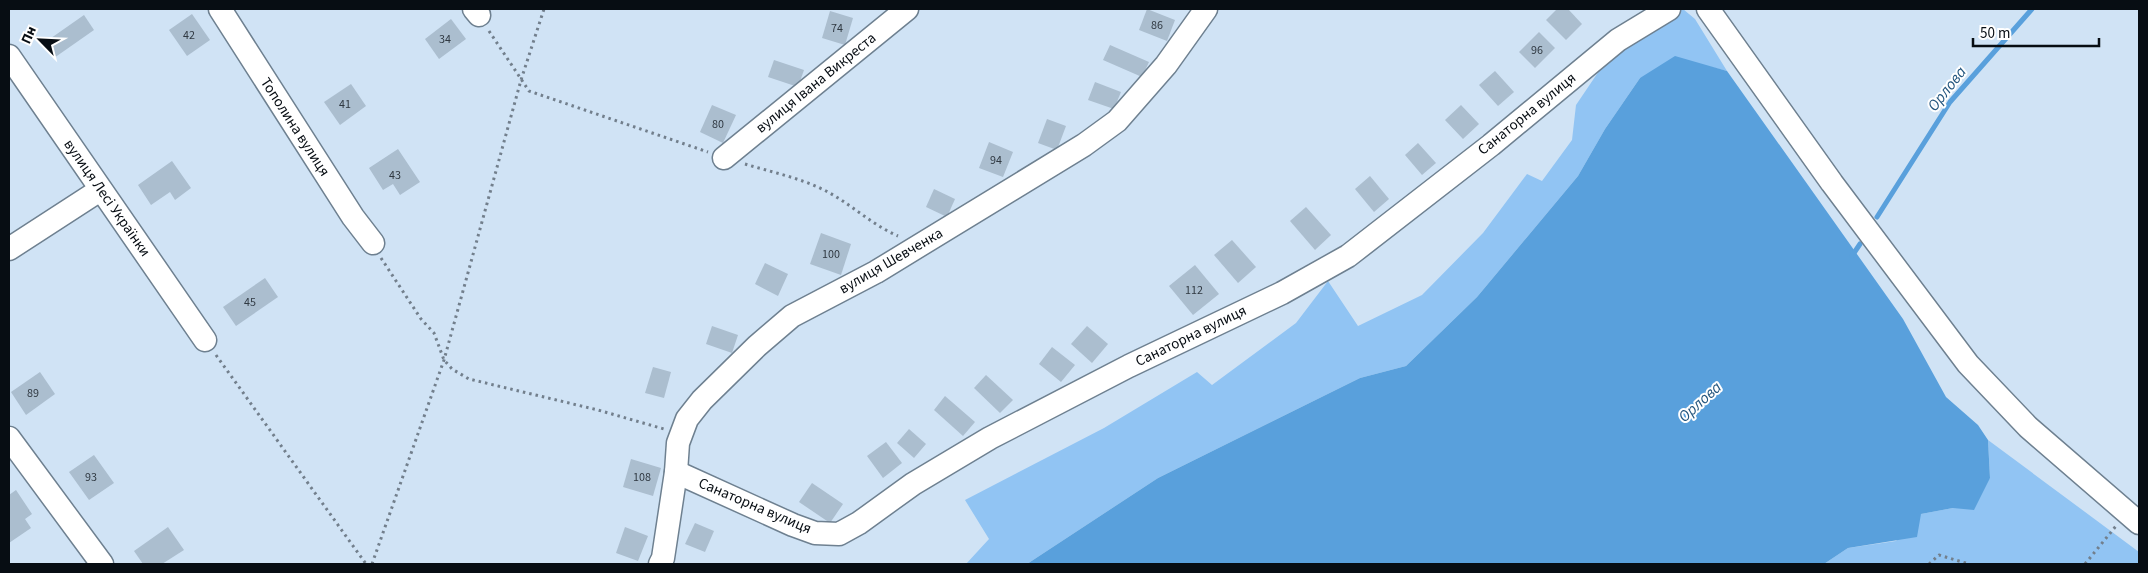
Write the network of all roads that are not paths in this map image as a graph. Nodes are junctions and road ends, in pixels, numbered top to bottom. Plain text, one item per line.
1 (220, 9) edge
2 (907, 9) edge
3 (1206, 9) edge
4 (1668, 9) edge
5 (1708, 9) edge
6 (9, 56) edge
7 (724, 158) dead end
8 (100, 190) junction
9 (375, 248) road end
10 (9, 249) edge
11 (205, 340) road end
12 (9, 438) edge
13 (676, 472) junction
14 (2133, 517) edge
15 (102, 564) edge
16 (660, 564) edge

1 - 9 street, Тополина вулиця
2 - 7 street, вулиця Івана Викреста
3 - 13 street, вулиця Шевченка
4 - 13 street, Санаторна вулиця
5 - 14 street
6 - 8 street, вулиця Лесі Українки
8 - 10 street
8 - 11 street, вулиця Лесі Українки
12 - 15 street
13 - 16 street, вулиця Шевченка

